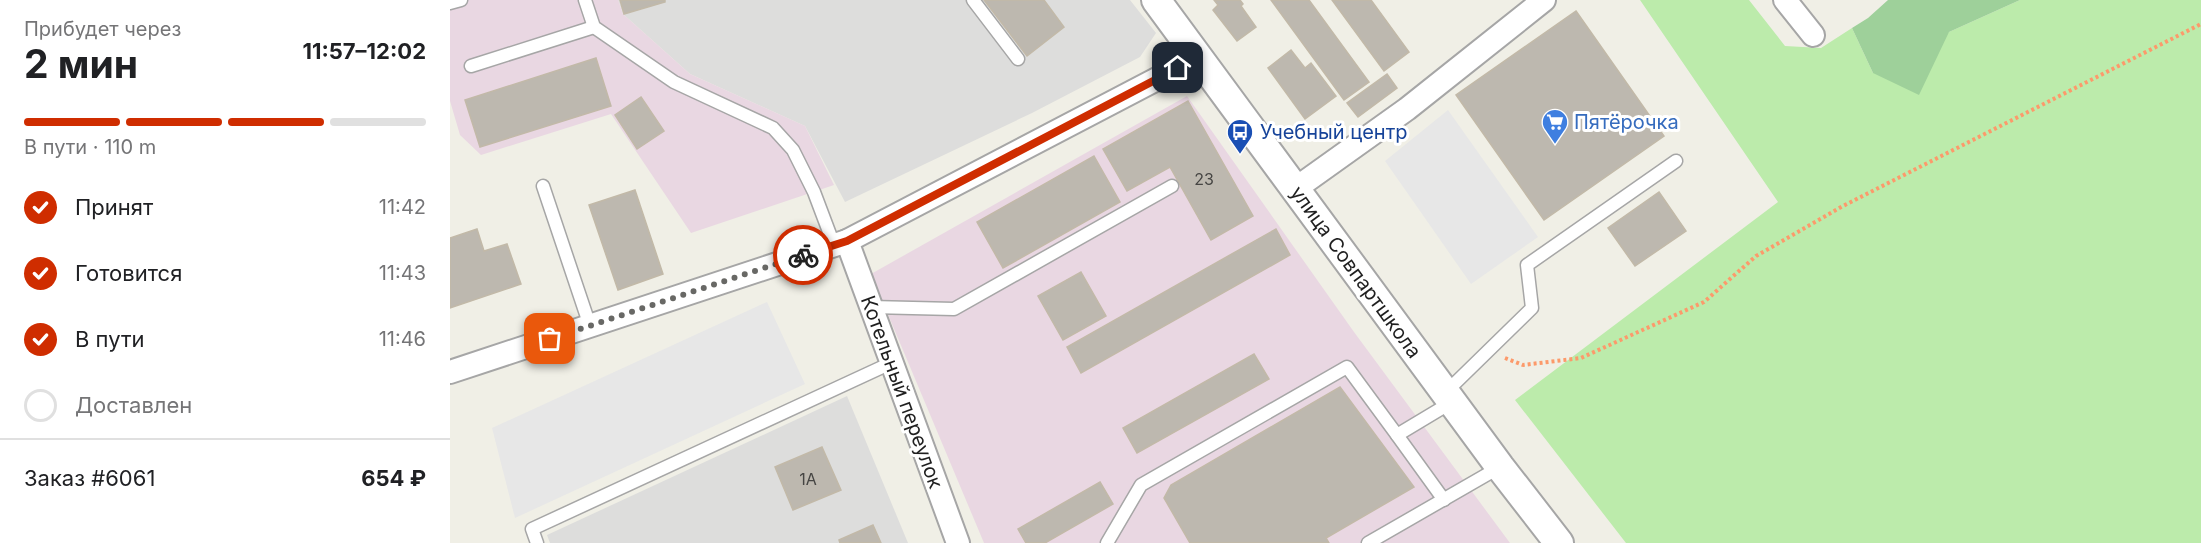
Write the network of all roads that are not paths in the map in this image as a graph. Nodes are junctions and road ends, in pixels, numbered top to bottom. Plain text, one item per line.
1 (461, 0) edge
2 (585, 0) edge
3 (973, 0) edge
4 (1156, 0) edge
5 (1544, 0) edge
6 (1785, 0) edge
7 (450, 3) edge
8 (594, 27) junction
9 (1813, 35) dead end
10 (1199, 57) junction
11 (1018, 59) dead end
12 (471, 66) dead end
13 (1676, 161) dead end
14 (543, 186) dead end
15 (1172, 186) dead end
16 (1295, 189) junction
17 (840, 243) junction
18 (871, 307) junction
19 (590, 326) junction
20 (891, 363) junction
21 (450, 372) edge
22 (1449, 398) junction
23 (1397, 435) junction
24 (1500, 467) junction
25 (1444, 500) junction
26 (537, 543) edge
27 (958, 543) edge
28 (1107, 543) edge
29 (1368, 543) edge
30 (1559, 543) edge

1 - 7 lane
2 - 8 lane
3 - 11 lane
4 - 10 street, улица Совпартшкола
5 - 16 street
6 - 9 street
8 - 12 lane
8 - 17 lane
10 - 16 street, улица Совпартшкола
10 - 17 street
13 - 22 lane
14 - 19 lane
15 - 18 lane
16 - 22 street, улица Совпартшкола
17 - 18 street, Котельный переулок
17 - 19 street
18 - 20 street, Котельный переулок
19 - 21 street
20 - 26 lane
20 - 27 street, Котельный переулок
22 - 23 lane
22 - 24 street, улица Совпартшкола
23 - 25 lane
23 - 28 lane
24 - 25 lane
24 - 30 street, улица Совпартшкола
25 - 29 lane

